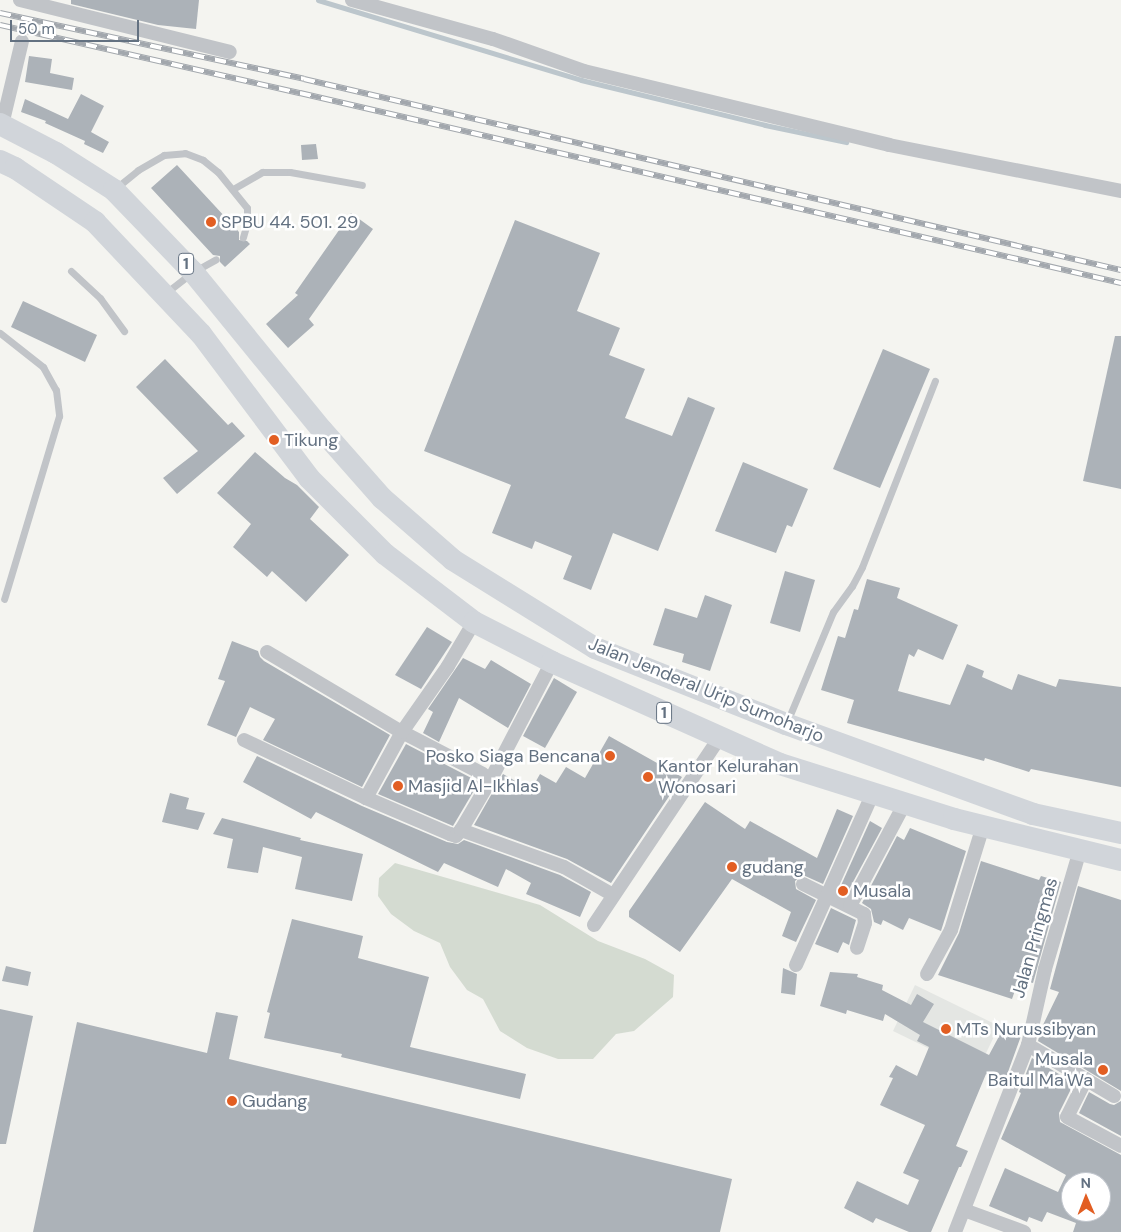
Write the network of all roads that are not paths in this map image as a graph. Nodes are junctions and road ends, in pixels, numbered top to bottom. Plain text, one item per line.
1 (352, 0) edge
2 (28, 4) edge
3 (22, 41) dead end
4 (230, 52) dead end
5 (1, 125) edge
6 (0, 161) edge
7 (362, 185) dead end
8 (233, 189) junction
9 (114, 190) junction
10 (1121, 191) edge
11 (243, 237) dead end
12 (216, 259) dead end
13 (71, 271) dead end
14 (193, 272) junction
15 (164, 295) junction
16 (124, 331) dead end
17 (0, 333) edge
18 (935, 381) dead end
19 (4, 599) dead end
20 (474, 622) junction
21 (267, 652) dead end
22 (552, 662) junction
23 (786, 724) junction
24 (402, 732) junction
25 (719, 738) junction
26 (244, 740) dead end
27 (483, 774) dead end
28 (873, 794) junction
29 (366, 798) junction
30 (904, 805) junction
31 (983, 826) junction
32 (461, 830) junction
33 (1121, 833) edge
34 (1080, 850) junction
35 (1121, 860) edge
36 (803, 884) dead end
37 (613, 896) junction
38 (827, 896) junction
39 (850, 906) junction
40 (594, 925) dead end
41 (857, 948) dead end
42 (796, 965) dead end
43 (927, 974) dead end
44 (1028, 1046) junction
45 (1086, 1078) junction
46 (1114, 1096) dead end
47 (1121, 1146) edge
48 (964, 1210) junction
49 (955, 1232) edge
50 (1024, 1232) edge

1 - 10 street
2 - 4 street
3 - 5 street
5 - 9 highway, Jalan Jenderal Urip Sumoharjo / 1
6 - 15 highway, Jalan Jenderal Urip Sumoharjo / 1
7 - 8 lane
8 - 9 lane
8 - 11 lane
9 - 14 highway, Jalan Jenderal Urip Sumoharjo / 1
12 - 14 lane
13 - 16 lane
14 - 15 lane
14 - 23 highway, Jalan Jenderal Urip Sumoharjo / 1
15 - 20 highway, Jalan Jenderal Urip Sumoharjo / 1
17 - 19 lane
18 - 23 lane
20 - 22 highway, Jalan Jenderal Urip Sumoharjo / 1
20 - 24 street
21 - 24 street
22 - 25 highway, Jalan Jenderal Urip Sumoharjo / 1
22 - 32 street
23 - 33 highway, Jalan Jenderal Urip Sumoharjo / 1
24 - 27 street
24 - 29 street
25 - 28 highway, Jalan Jenderal Urip Sumoharjo / 1
25 - 37 street
26 - 29 street
28 - 30 highway, Jalan Jenderal Urip Sumoharjo / 1
28 - 38 street
29 - 32 street
30 - 31 highway, Jalan Jenderal Urip Sumoharjo / 1
30 - 39 street
31 - 34 highway, Jalan Jenderal Urip Sumoharjo / 1
31 - 43 street
32 - 37 street
34 - 35 highway, Jalan Jenderal Urip Sumoharjo / 1
34 - 44 street, Jalan Pringmas
36 - 38 street
37 - 40 street
38 - 39 street
38 - 42 street
39 - 41 street
44 - 45 street
44 - 48 street, Jalan Pringmas
45 - 46 street
45 - 47 street
48 - 49 street, Jalan Pringmas
48 - 50 street

